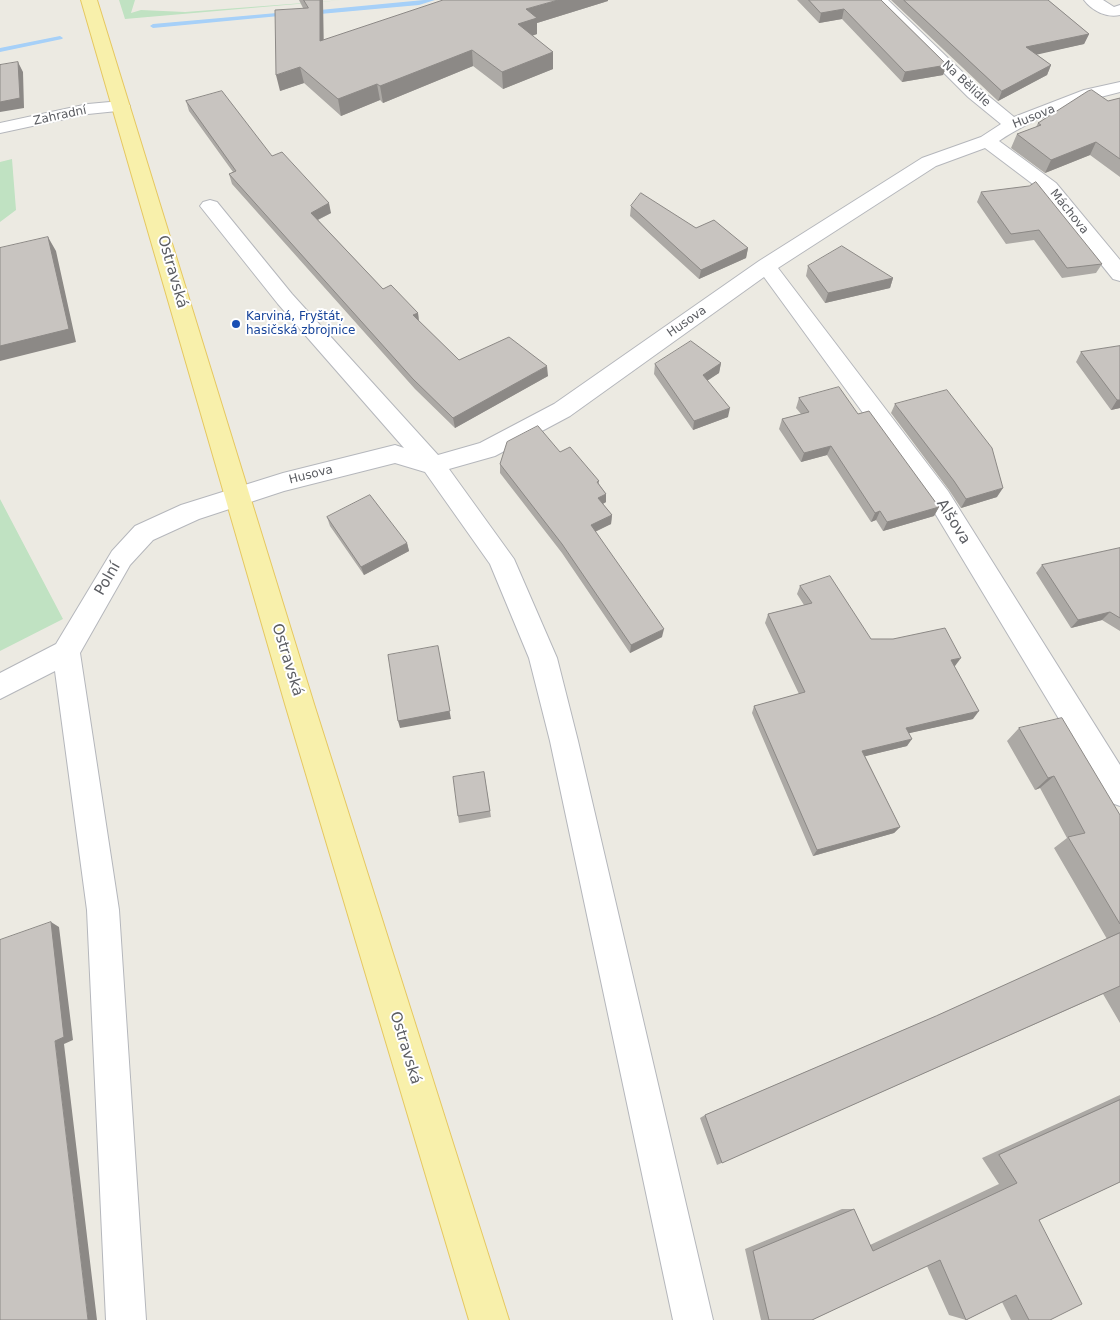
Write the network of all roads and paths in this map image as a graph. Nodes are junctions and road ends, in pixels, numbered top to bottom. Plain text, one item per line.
1 (89, 0) edge
2 (879, 0) edge
3 (1092, 0) edge
4 (1120, 10) edge
5 (1120, 87) edge
6 (121, 106) junction
7 (1012, 124) junction
8 (0, 128) edge
9 (987, 141) junction
10 (210, 206) dead end
11 (766, 266) junction
12 (1120, 274) edge
13 (433, 464) junction
14 (237, 497) junction
15 (66, 652) junction
16 (0, 687) edge
17 (1120, 792) edge
18 (126, 1320) edge
19 (489, 1320) edge
20 (693, 1320) edge

1 - 6 main road, Ostravská
2 - 7 street, Na Bělidle
3 - 4 street
5 - 7 street, Husova
6 - 8 street, Zahradní
6 - 14 main road, Ostravská
7 - 9 street, Husova
9 - 11 street, Husova
9 - 12 street, Máchova
10 - 13 street
11 - 13 street, Husova
11 - 17 street, Alšova
13 - 14 street, Husova
13 - 20 street
14 - 15 street, Polní
14 - 19 main road, Ostravská
15 - 16 street
15 - 18 street

